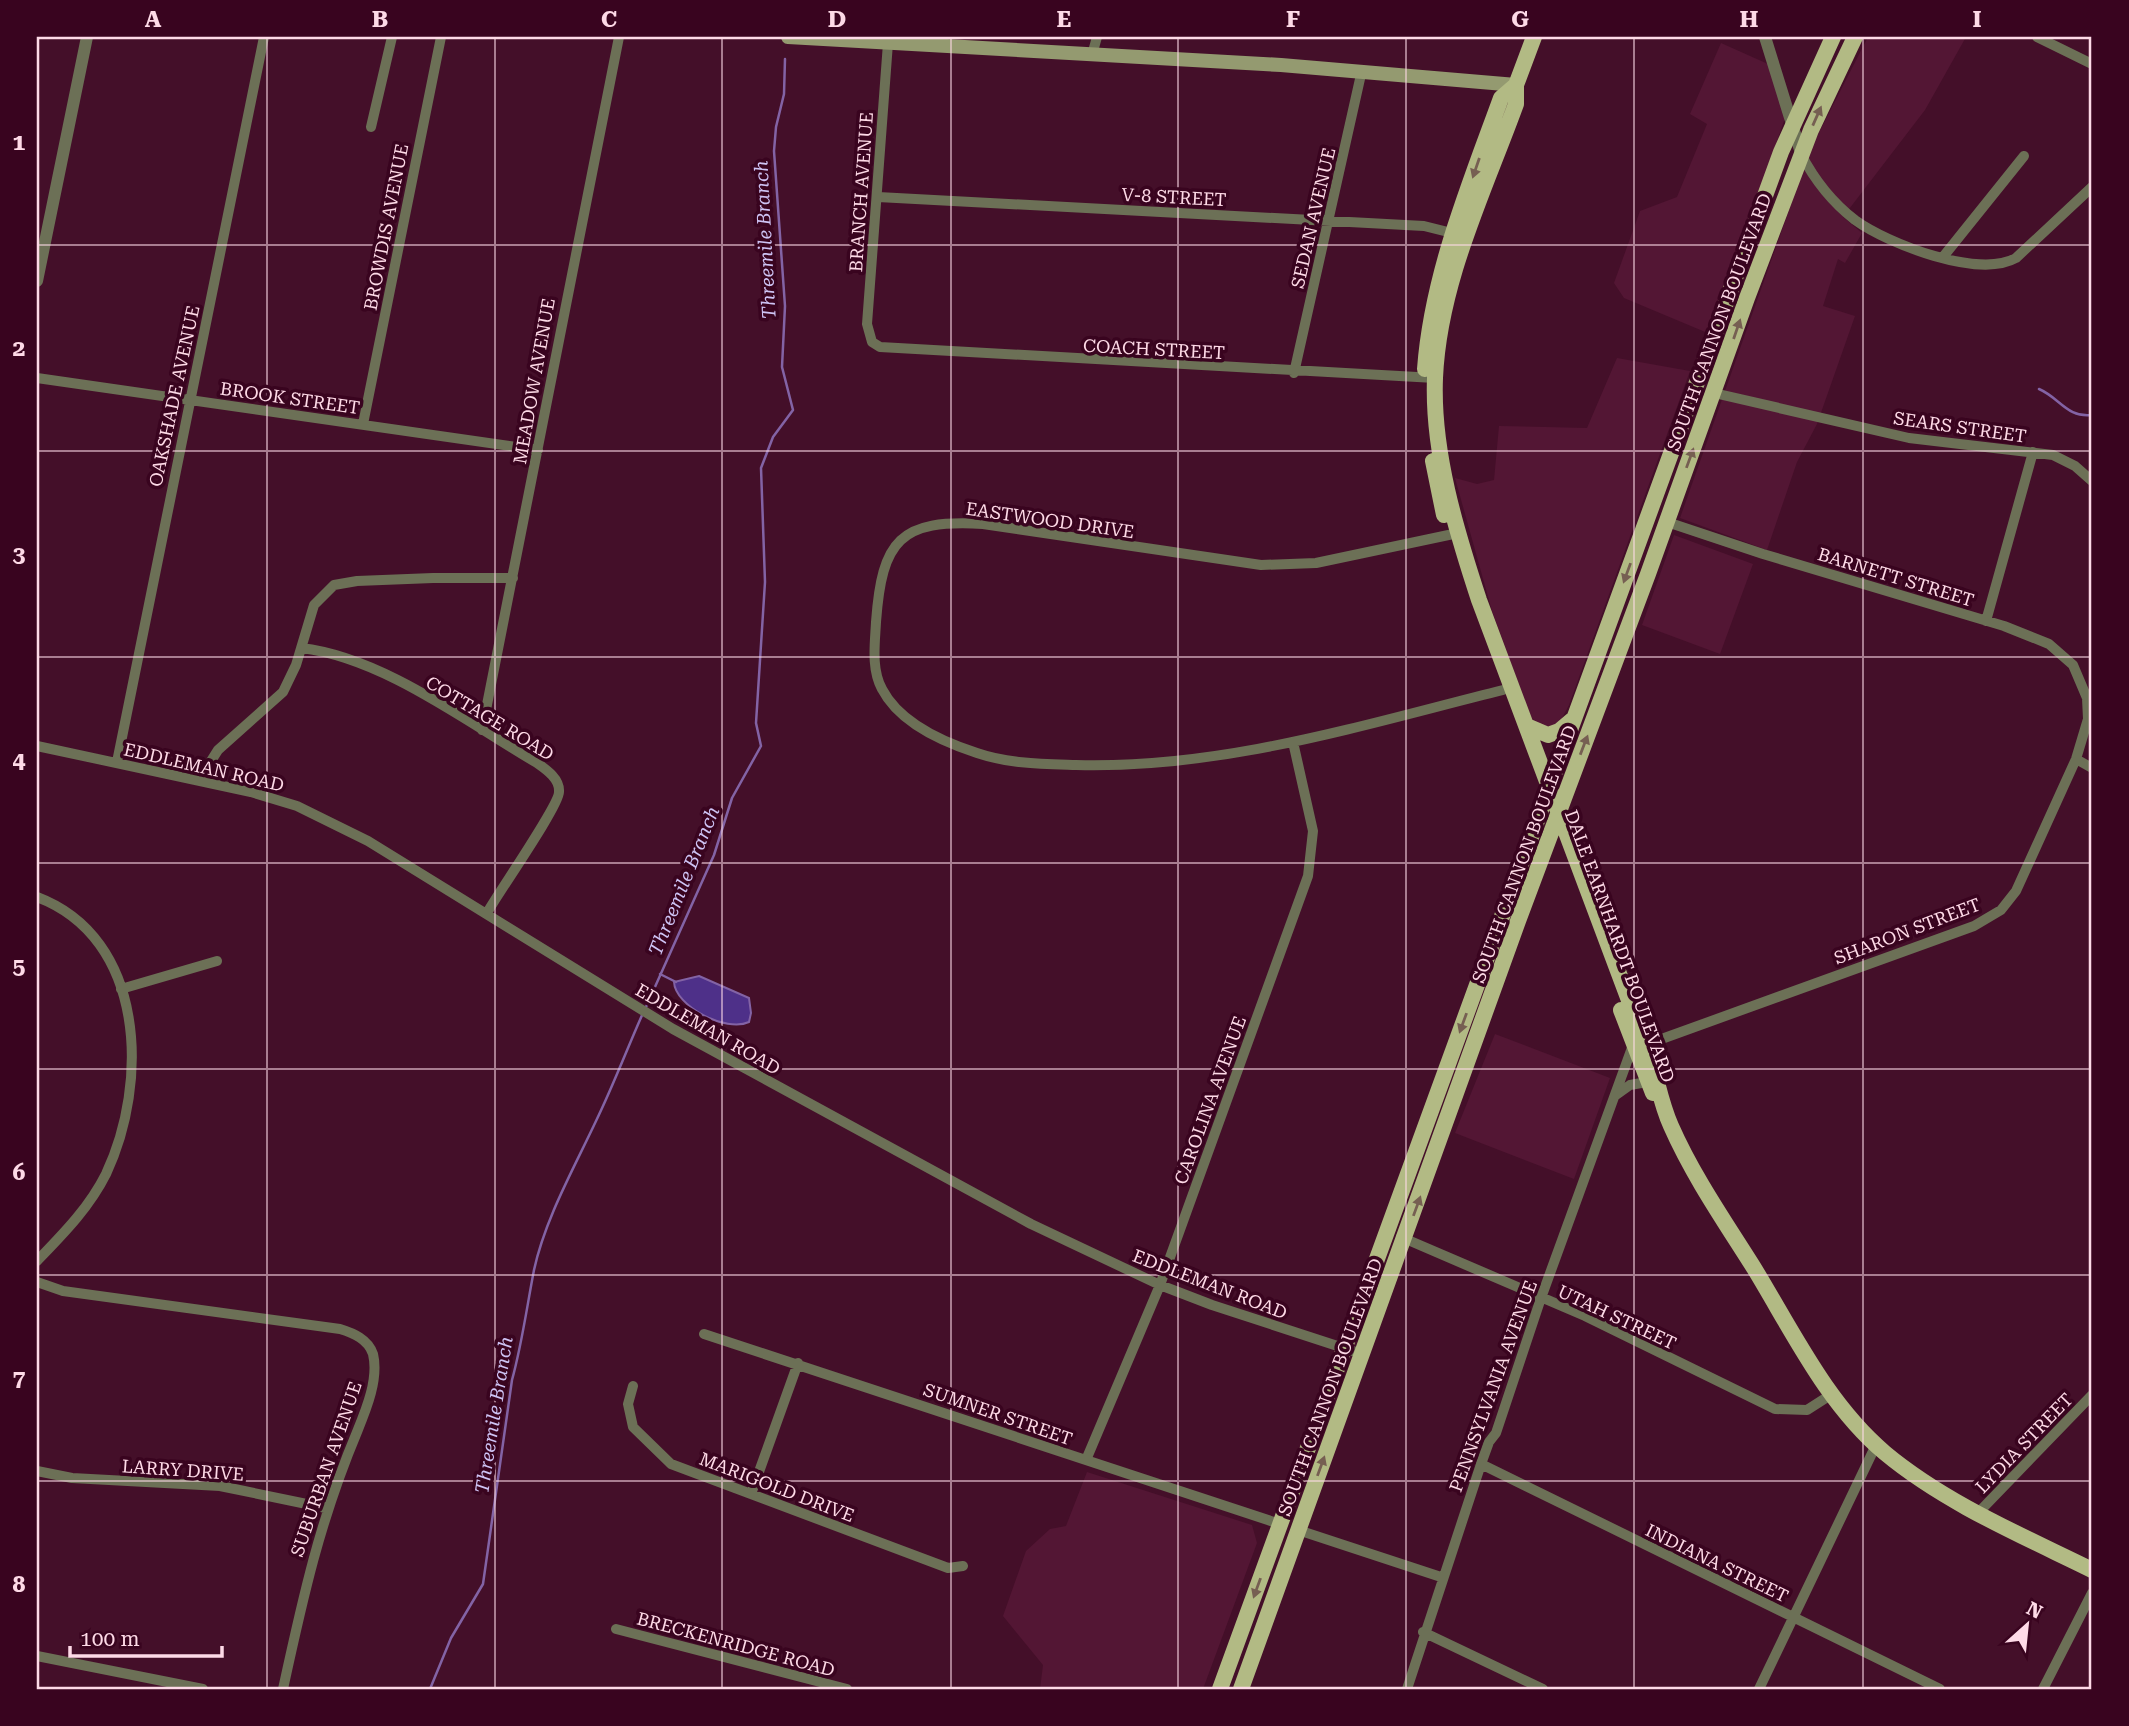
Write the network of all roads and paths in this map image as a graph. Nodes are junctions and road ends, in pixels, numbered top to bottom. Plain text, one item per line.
1 (87, 37) edge
2 (264, 37) edge
3 (392, 37) edge
4 (441, 37) edge
5 (619, 37) edge
6 (788, 37) edge
7 (1097, 37) edge
8 (1534, 37) edge
9 (1765, 37) edge
10 (1833, 37) edge
11 (1855, 37) edge
12 (2037, 37) edge
13 (938, 41) edge
14 (888, 43) junction
15 (1092, 55) junction
16 (2092, 64) edge
17 (1362, 70) junction
18 (1516, 85) junction
19 (1794, 122) junction
20 (371, 127) dead end
21 (1801, 153) junction
22 (2024, 156) dead end
23 (2092, 187) edge
24 (878, 197) junction
25 (1329, 221) junction
26 (1460, 235) junction
27 (1943, 257) junction
28 (37, 281) edge
29 (872, 342) joint
30 (1294, 373) junction
31 (37, 378) edge
32 (1430, 378) junction
33 (1714, 393) junction
34 (190, 400) junction
35 (363, 424) junction
36 (538, 450) junction
37 (1671, 450) junction
38 (2033, 452) junction
39 (2092, 481) edge
40 (1667, 522) junction
41 (1453, 534) junction
42 (513, 578) junction
43 (1986, 621) junction
44 (301, 648) junction
45 (1503, 690) junction
46 (2090, 698) edge
47 (1574, 719) junction
48 (1527, 726) junction
49 (482, 730) junction
50 (1293, 742) junction
51 (37, 746) edge
52 (2076, 760) junction
53 (117, 762) junction
54 (2092, 768) edge
55 (199, 780) junction
56 (1547, 791) junction
57 (1557, 817) junction
58 (37, 897) edge
59 (486, 913) junction
60 (217, 961) dead end
61 (121, 989) junction
62 (1639, 1045) junction
63 (1647, 1082) junction
64 (1615, 1095) junction
65 (1660, 1100) junction
66 (1387, 1231) junction
67 (1405, 1238) junction
68 (37, 1261) edge
69 (37, 1282) edge
70 (1160, 1285) junction
71 (1541, 1298) junction
72 (704, 1334) dead end
73 (1344, 1348) junction
74 (1362, 1354) junction
75 (798, 1363) junction
76 (633, 1386) dead end
77 (1832, 1394) junction
78 (2092, 1395) edge
79 (1877, 1445) junction
80 (1086, 1460) junction
81 (1481, 1464) junction
82 (37, 1471) edge
83 (751, 1494) junction
84 (326, 1508) junction
85 (1979, 1512) junction
86 (1280, 1524) junction
87 (1298, 1530) junction
88 (963, 1566) dead end
89 (2092, 1570) edge
90 (1441, 1577) junction
91 (2092, 1592) edge
92 (1792, 1617) junction
93 (616, 1629) dead end
94 (1423, 1633) junction
95 (37, 1656) edge
96 (202, 1689) edge
97 (283, 1689) edge
98 (847, 1689) edge
99 (1220, 1689) edge
100 (1241, 1689) edge
101 (1406, 1689) edge
102 (1543, 1689) edge
103 (1759, 1689) edge
104 (1940, 1689) edge
105 (2043, 1689) edge

1 - 28 street
2 - 34 street, OAKSHADE AVENUE
3 - 20 street
4 - 35 street, BROWDIS AVENUE
5 - 36 street, MEADOW AVENUE
6 - 14 main road
7 - 15 street
8 - 18 main road, DALE EARNHARDT BOULEVARD
9 - 19 street
10 - 19 main road, SOUTH CANNON BOULEVARD
21 -> 11 main road, SOUTH CANNON BOULEVARD
12 - 16 street
13 - 14 main road
13 - 15 main road
14 - 24 street, BRANCH AVENUE
15 - 17 main road
17 - 18 main road
17 - 25 street, SEDAN AVENUE
18 - 26 main road, DALE EARNHARDT BOULEVARD
19 - 21 street
19 - 37 main road, SOUTH CANNON BOULEVARD
21 - 27 street
33 -> 21 main road, SOUTH CANNON BOULEVARD
22 - 27 street
23 - 27 street
24 - 25 street, V-8 STREET
24 - 29 street, BRANCH AVENUE
25 - 26 street, V-8 STREET
25 - 30 street, SEDAN AVENUE
26 - 32 main road, DALE EARNHARDT BOULEVARD
29 - 30 street, COACH STREET
30 - 32 street, COACH STREET
31 - 34 street, BROOK STREET
32 - 41 main road, DALE EARNHARDT BOULEVARD
33 - 38 street, SEARS STREET
40 -> 33 main road, SOUTH CANNON BOULEVARD
34 - 35 street, BROOK STREET
34 - 53 street, OAKSHADE AVENUE
35 - 36 street, BROOK STREET
36 - 42 street, MEADOW AVENUE
37 - 40 main road
37 -> 47 main road, SOUTH CANNON BOULEVARD
38 - 39 street
38 - 43 street, SEARS STREET
40 - 43 street, BARNETT STREET
57 -> 40 main road, SOUTH CANNON BOULEVARD
41 - 45 main road, DALE EARNHARDT BOULEVARD
41 - 48 main road, DALE EARNHARDT BOULEVARD
41 - 50 street, EASTWOOD DRIVE
42 - 44 street
42 - 49 street, MEADOW AVENUE
43 - 46 street, BARNETT STREET
44 - 49 street, COTTAGE ROAD
44 - 55 street
45 - 50 street, EASTWOOD DRIVE
45 - 56 main road, DALE EARNHARDT BOULEVARD
46 - 52 street, SHARON STREET
47 - 48 main road
47 - 56 main road, SOUTH CANNON BOULEVARD
48 - 56 main road, DALE EARNHARDT BOULEVARD
49 - 59 street, COTTAGE ROAD
50 - 70 street, CAROLINA AVENUE
51 - 53 street, EDDLEMAN ROAD
52 - 54 street
52 - 62 street, SHARON STREET
53 - 55 street, EDDLEMAN ROAD
55 - 59 street, EDDLEMAN ROAD
56 - 57 main road, DALE EARNHARDT BOULEVARD
56 -> 66 main road, SOUTH CANNON BOULEVARD
57 - 62 main road, DALE EARNHARDT BOULEVARD
67 -> 57 main road, SOUTH CANNON BOULEVARD
58 - 61 street
59 - 70 street, EDDLEMAN ROAD
60 - 61 street
61 - 68 street
62 - 63 main road, DALE EARNHARDT BOULEVARD
62 - 64 street, PENNSYLVANIA AVENUE
62 - 65 main road, DALE EARNHARDT BOULEVARD
63 - 64 street
63 - 65 main road, DALE EARNHARDT BOULEVARD
64 - 71 street, PENNSYLVANIA AVENUE
65 - 77 main road, DALE EARNHARDT BOULEVARD
66 - 67 street, UTAH STREET
66 - 73 main road, SOUTH CANNON BOULEVARD
67 - 71 street, UTAH STREET
67 - 74 main road, SOUTH CANNON BOULEVARD
69 - 84 street, SUBURBAN AVENUE
70 - 73 street, EDDLEMAN ROAD
70 - 80 street, CAROLINA AVENUE
71 - 77 street, UTAH STREET
71 - 81 street, PENNSYLVANIA AVENUE
72 - 75 street, SUMNER STREET
73 - 74 street, EDDLEMAN ROAD
73 - 86 main road, SOUTH CANNON BOULEVARD
87 -> 74 main road, SOUTH CANNON BOULEVARD
75 - 80 street, SUMNER STREET
75 - 83 street
76 - 83 street, MARIGOLD DRIVE
77 - 79 main road, DALE EARNHARDT BOULEVARD
78 - 85 street, LYDIA STREET
79 - 85 main road, DALE EARNHARDT BOULEVARD
79 - 92 street
80 - 86 street, SUMNER STREET
81 - 90 street, PENNSYLVANIA AVENUE
81 - 92 street, INDIANA STREET
82 - 84 street, LARRY DRIVE
83 - 88 street, MARIGOLD DRIVE
84 - 97 street, SUBURBAN AVENUE
85 - 89 main road, DALE EARNHARDT BOULEVARD
86 -> 99 main road, SOUTH CANNON BOULEVARD
87 - 90 street
87 - 100 main road, SOUTH CANNON BOULEVARD
90 - 94 street, PENNSYLVANIA AVENUE
91 - 105 street
92 - 103 street
92 - 104 street, INDIANA STREET
93 - 98 street, BRECKENRIDGE ROAD
94 - 101 street, PENNSYLVANIA AVENUE
94 - 102 street
95 - 96 street

